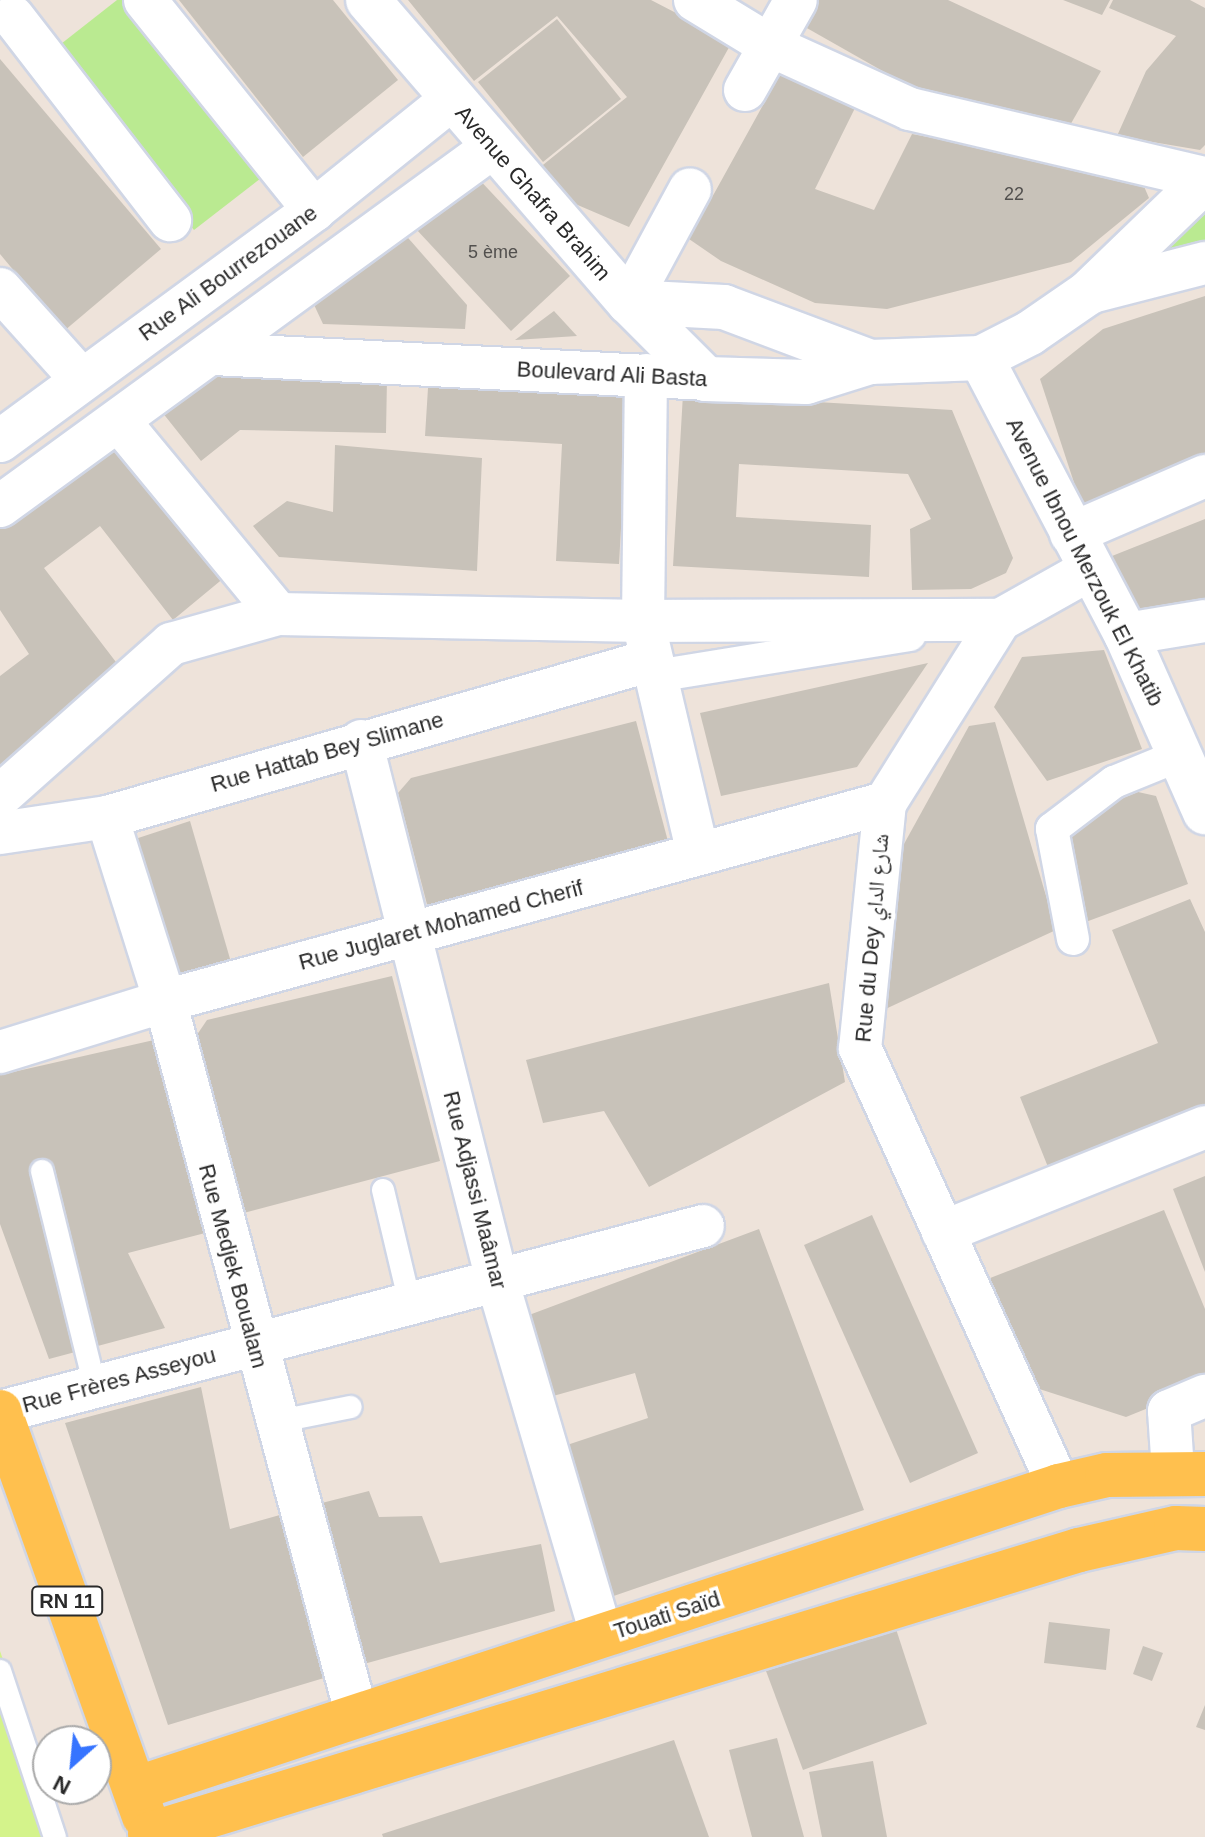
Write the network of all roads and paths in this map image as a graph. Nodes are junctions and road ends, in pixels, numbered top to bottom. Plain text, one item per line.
1 (145, 0) edge
2 (368, 0) edge
3 (695, 0) edge
4 (796, 0) edge
5 (17, 15) edge
6 (769, 45) junction
7 (745, 90) dead end
8 (451, 100) junction
9 (493, 147) junction
10 (1205, 179) edge
11 (690, 189) dead end
12 (314, 210) junction
13 (170, 220) dead end
14 (1205, 263) edge
15 (0, 289) edge
16 (1088, 293) junction
17 (629, 302) junction
18 (214, 354) junction
19 (981, 358) junction
20 (870, 362) junction
21 (646, 375) junction
22 (706, 379) junction
23 (82, 380) junction
24 (119, 421) junction
25 (0, 441) edge
26 (1205, 476) edge
27 (0, 506) edge
28 (1080, 552) junction
29 (278, 614) junction
30 (1000, 620) junction
31 (1205, 621) edge
32 (1126, 634) junction
33 (651, 652) junction
34 (361, 741) junction
35 (1180, 755) junction
36 (0, 796) edge
37 (885, 803) junction
38 (1205, 812) edge
39 (107, 817) junction
40 (0, 833) edge
41 (698, 854) junction
42 (410, 934) junction
43 (1073, 939) dead end
44 (165, 1001) junction
45 (0, 1052) edge
46 (1205, 1127) edge
47 (42, 1171) dead end
48 (383, 1190) dead end
49 (703, 1226) dead end
50 (943, 1232) junction
51 (497, 1280) junction
52 (410, 1303) junction
53 (253, 1344) junction
54 (95, 1386) junction
55 (1205, 1396) edge
56 (351, 1407) dead end
57 (0, 1412) edge
58 (275, 1422) junction
59 (1189, 1473) edge
60 (1059, 1486) junction
61 (0, 1501) edge
62 (1205, 1529) edge
63 (53, 1562) junction
64 (602, 1636) junction
65 (0, 1671) edge
66 (357, 1716) junction
67 (135, 1789) junction
68 (151, 1835) edge
69 (55, 1837) edge

1 - 12 street
2 - 8 street, Avenue Ghafra Brahim
3 - 6 street
4 - 6 street
5 - 13 street
6 - 7 street
6 - 10 street
8 - 9 street, Avenue Ghafra Brahim
8 - 12 street, Rue Ali Bourrezouane
9 - 17 street, Avenue Ghafra Brahim
9 - 18 street
10 - 16 street, Boulevard Ali Basta
11 - 17 street
12 - 23 street, Rue Ali Bourrezouane
14 - 16 street
15 - 23 street
16 - 19 street, Boulevard Ali Basta
17 - 20 street
17 - 22 street, Avenue Ghafra Brahim
18 - 21 street, Boulevard Ali Basta
18 - 24 street
19 - 20 street, Boulevard Ali Basta
19 - 28 street, Avenue Ibnou Merzouk El Khatib
20 - 22 street, Boulevard Ali Basta
21 - 22 street, Boulevard Ali Basta
21 - 33 street
23 - 25 street, Rue Ali Bourrezouane
24 - 27 street
24 - 29 street
26 - 28 street
28 - 30 street
28 - 32 street, Avenue Ibnou Merzouk El Khatib
29 - 33 street
29 - 36 street
30 - 33 street
30 - 33 street
30 - 37 street, Rue du Dey شارع الداي
31 - 32 street
32 - 35 street, Avenue Ibnou Merzouk El Khatib
33 - 34 street, Rue Hattab Bey Slimane
33 - 41 street
34 - 39 street, Rue Hattab Bey Slimane
34 - 42 street, Rue Adjassi Maâmar
35 - 38 street, Avenue Ibnou Merzouk El Khatib
35 - 43 street
37 - 41 street, Rue Juglaret Mohamed Cherif
37 - 50 street, Rue du Dey شارع الداي
39 - 40 street, Rue Hattab Bey Slimane
39 - 44 street, Rue Medjek Boualam
41 - 42 street, Rue Juglaret Mohamed Cherif
42 - 44 street, Rue Juglaret Mohamed Cherif
42 - 51 street, Rue Adjassi Maâmar
44 - 45 street, Rue Juglaret Mohamed Cherif
44 - 53 street, Rue Medjek Boualam
46 - 50 street
47 - 54 lane
48 - 52 lane
49 - 51 street, Rue Frères Asseyou
50 - 60 street, Rue du Dey شارع الداي
51 - 52 street, Rue Frères Asseyou
51 - 64 street, Rue Adjassi Maâmar
52 - 53 street, Rue Frères Asseyou
53 - 54 street, Rue Frères Asseyou
53 - 58 street, Rue Medjek Boualam
54 - 57 street, Rue Frères Asseyou
55 - 59 street
56 - 58 lane
57 - 63 main road, RN 11
58 - 66 street, Rue Medjek Boualam
59 - 60 main road, Touati Saïd
60 - 64 main road, Touati Saïd
61 - 63 main road
62 - 68 main road
63 - 67 main road, RN 11
64 - 66 main road, Touati Saïd
65 - 69 lane
66 - 67 main road, Touati Saïd
67 - 68 main road, RN 11

